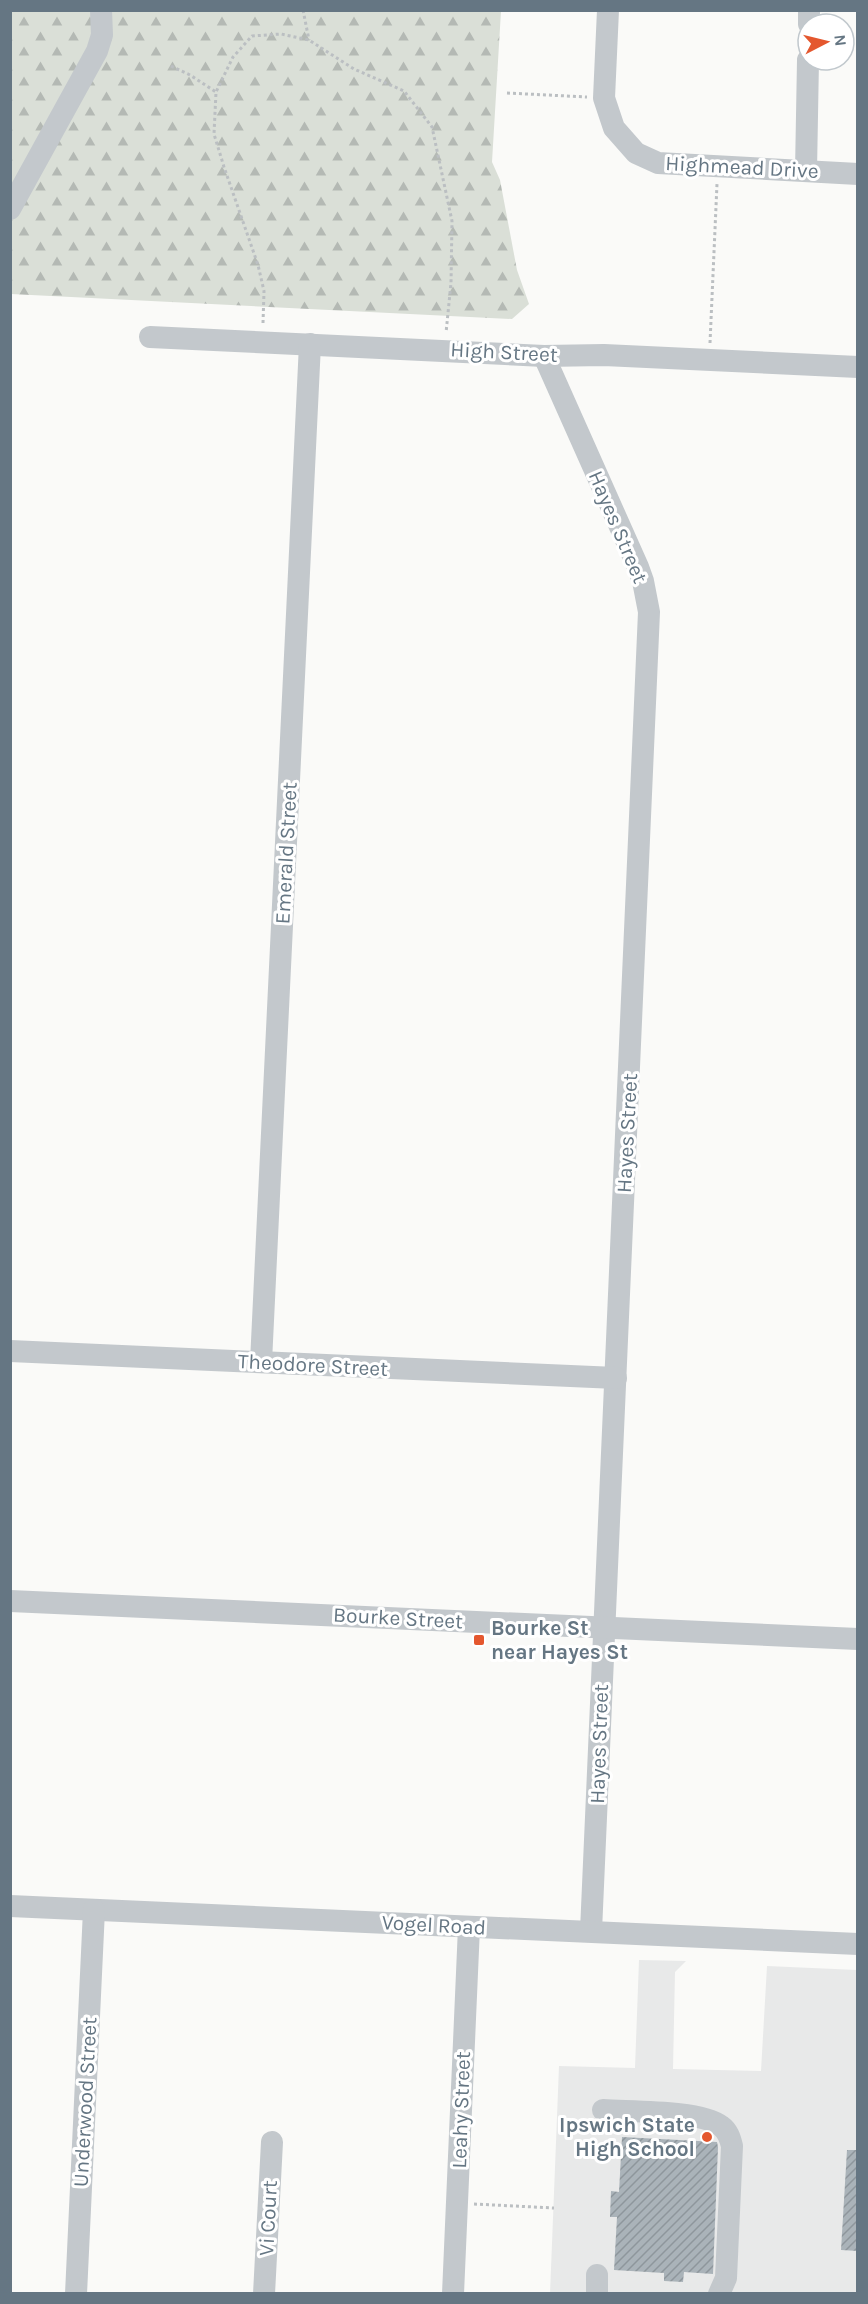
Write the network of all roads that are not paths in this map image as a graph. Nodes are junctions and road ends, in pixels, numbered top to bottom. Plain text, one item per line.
1 (101, 10) edge
2 (608, 10) edge
3 (808, 72) edge
4 (806, 171) junction
5 (858, 174) edge
6 (11, 201) edge
7 (150, 337) dead end
8 (310, 344) junction
9 (544, 356) junction
10 (858, 367) edge
11 (10, 1351) edge
12 (261, 1362) junction
13 (616, 1378) junction
14 (10, 1601) edge
15 (605, 1628) junction
16 (858, 1639) edge
17 (10, 1906) edge
18 (94, 1910) junction
19 (469, 1927) junction
20 (591, 1931) junction
21 (858, 1944) edge
22 (603, 2110) dead end
23 (272, 2142) dead end
24 (76, 2294) edge
25 (264, 2294) edge
26 (453, 2294) edge
27 (719, 2294) edge

1 - 6 street
2 - 4 street, Highmead Drive
3 - 4 street
4 - 5 street, Highmead Drive
7 - 8 street, High Street
8 - 9 street, High Street
8 - 12 street, Emerald Street
9 - 10 street, High Street
9 - 13 street, Hayes Street
11 - 12 street, Theodore Street
12 - 13 street, Theodore Street
13 - 15 street, Hayes Street
14 - 15 street, Bourke Street
15 - 16 street, Bourke Street
15 - 20 street, Hayes Street
17 - 18 street, Vogel Road
18 - 19 street, Vogel Road
18 - 24 street, Underwood Street
19 - 20 street, Vogel Road
19 - 26 street, Leahy Street
20 - 21 street, Vogel Road
22 - 27 street
23 - 25 street, Vi Court

